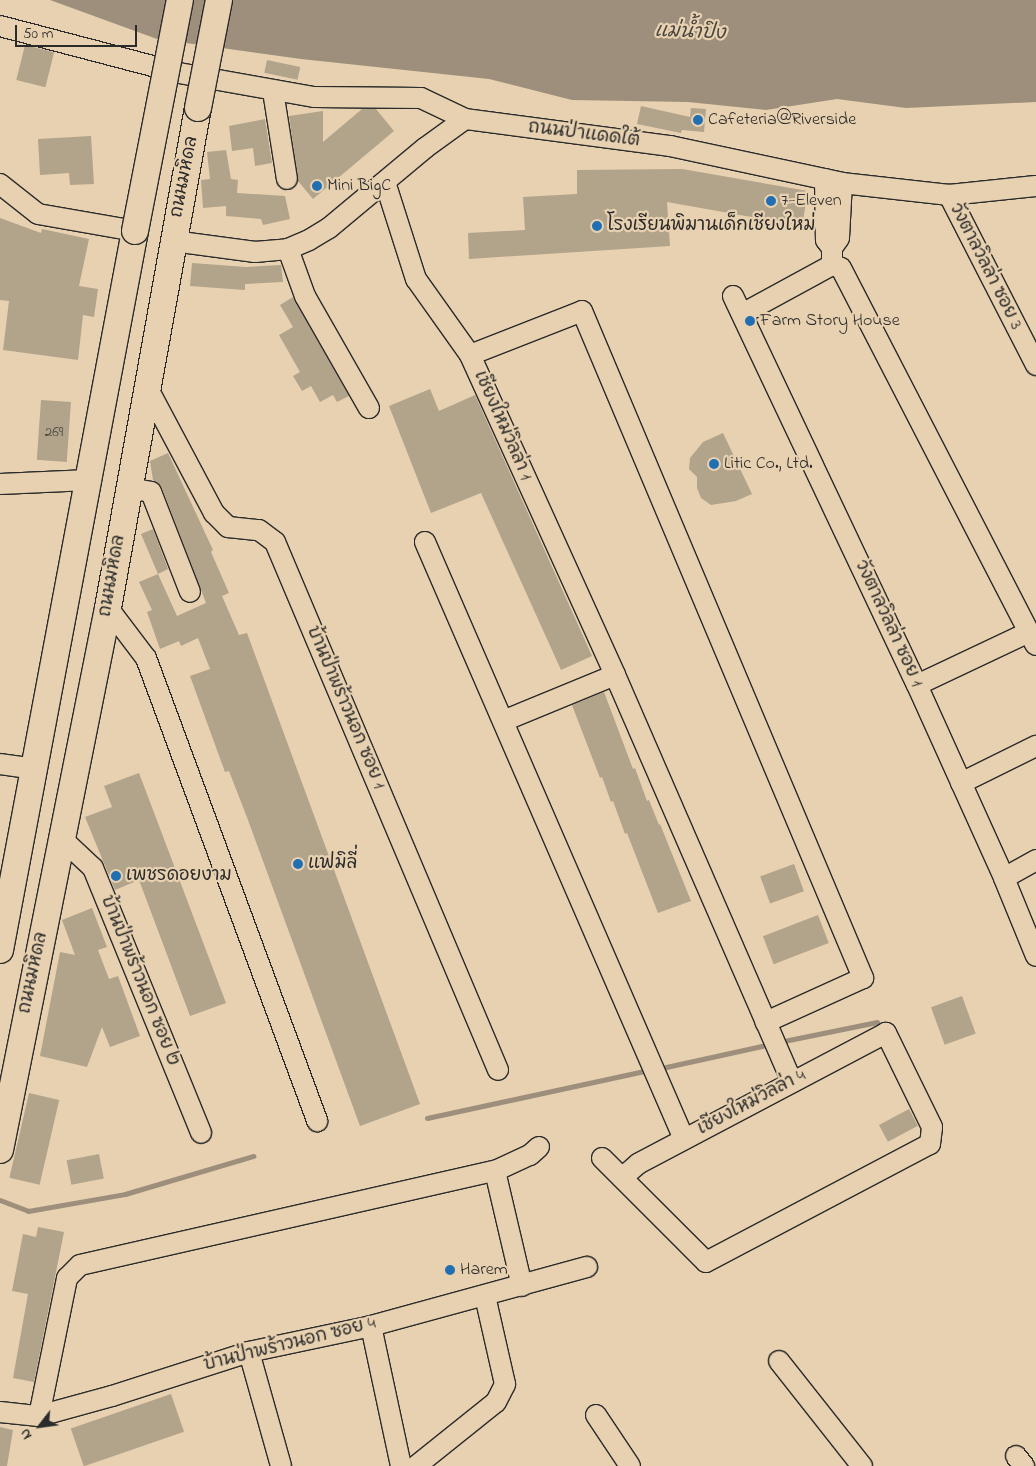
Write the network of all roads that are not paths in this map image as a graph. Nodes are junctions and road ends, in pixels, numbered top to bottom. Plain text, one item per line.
1 (180, 0) edge
2 (219, 0) edge
3 (0, 26) edge
4 (274, 90) junction
5 (465, 119) junction
6 (287, 180) dead end
7 (833, 181) junction
8 (385, 182) junction
9 (0, 184) edge
10 (1036, 186) edge
11 (949, 195) junction
12 (135, 231) junction
13 (173, 241) junction
14 (288, 249) junction
15 (835, 261) junction
16 (733, 296) dead end
17 (742, 314) junction
18 (470, 355) junction
19 (1036, 365) edge
20 (147, 387) junction
21 (369, 408) dead end
22 (89, 480) junction
23 (0, 484) edge
24 (128, 488) junction
25 (425, 542) dead end
26 (190, 592) dead end
27 (108, 608) junction
28 (1032, 638) edge
29 (615, 675) junction
30 (917, 686) junction
31 (503, 721) junction
32 (1036, 746) edge
33 (0, 764) edge
34 (35, 770) junction
35 (961, 783) junction
36 (62, 839) junction
37 (1036, 860) edge
38 (1004, 878) junction
39 (0, 950) edge
40 (1036, 956) edge
41 (772, 1036) junction
42 (498, 1070) dead end
43 (792, 1082) junction
44 (316, 1121) dead end
45 (201, 1133) dead end
46 (684, 1139) junction
47 (539, 1147) dead end
48 (0, 1150) edge
49 (602, 1158) dead end
50 (495, 1171) junction
51 (622, 1178) junction
52 (587, 1267) dead end
53 (522, 1286) junction
54 (485, 1296) junction
55 (371, 1326) junction
56 (249, 1352) junction
57 (779, 1361) dead end
58 (0, 1412) edge
59 (596, 1415) dead end
60 (39, 1416) junction
61 (281, 1466) edge
62 (401, 1466) edge
63 (416, 1466) edge
64 (630, 1466) edge
65 (862, 1466) edge

1 - 12 main road, bridge
2 - 13 main road, ถนนมหิดล, bridge
3 - 4 street, ถนนป่าแดดใต้
4 - 5 street, ถนนป่าแดดใต้
4 - 6 street
5 - 7 street, ถนนป่าแดดใต้
5 - 8 street
7 - 11 street, ถนนป่าแดดใต้
7 - 15 street
8 - 14 street
8 - 18 street, เชียงใหม่วิลล่า 1
9 - 12 street
10 - 11 street, ถนนป่าแดดใต้
11 - 19 street, วังตาลวิลล่า ซอย 3
12 - 22 main road
13 - 14 street
13 - 20 main road, ถนนมหิดล
14 - 21 street
15 - 17 street
15 - 28 street
16 - 17 street, วังตาลวิลล่า ซอย 1
17 - 30 street, วังตาลวิลล่า ซอย 1
18 - 29 street, เชียงใหม่วิลล่า 1
18 - 41 street
20 - 24 main road, ถนนมหิดล
20 - 42 street, บ้านป่าพร้าวนอก ซอย 1
22 - 23 street
22 - 34 main road
24 - 26 street
24 - 27 main road, ถนนมหิดล
25 - 31 street
27 - 36 main road, ถนนมหิดล
27 - 44 street
28 - 30 street
29 - 31 street
29 - 41 street, เชียงใหม่วิลล่า 1
30 - 35 street, วังตาลวิลล่า ซอย 1
31 - 46 street
32 - 35 street
33 - 34 street
34 - 39 main road
35 - 38 street, วังตาลวิลล่า ซอย 1
36 - 45 street, บ้านป่าพร้าวนอก ซอย ๒
36 - 48 main road, ถนนมหิดล
37 - 38 street
38 - 40 street, วังตาลวิลล่า ซอย 1
41 - 43 street, เชียงใหม่วิลล่า 1
43 - 46 street, เชียงใหม่วิลล่า 4
43 - 51 street, เชียงใหม่วิลล่า 4
46 - 51 street, เชียงใหม่วิลล่า 4
47 - 50 street
49 - 51 street
50 - 53 street
50 - 60 street
52 - 53 street, บ้านป่าพร้าวนอก ซอย 4
53 - 54 street, บ้านป่าพร้าวนอก ซอย 4
54 - 55 street, บ้านป่าพร้าวนอก ซอย 4
54 - 63 street
55 - 56 street, บ้านป่าพร้าวนอก ซอย 4
55 - 62 street
56 - 60 street, บ้านป่าพร้าวนอก ซอย 4
56 - 61 street
57 - 65 street
58 - 60 street, บ้านป่าพร้าวนอก ซอย 4
59 - 64 street

